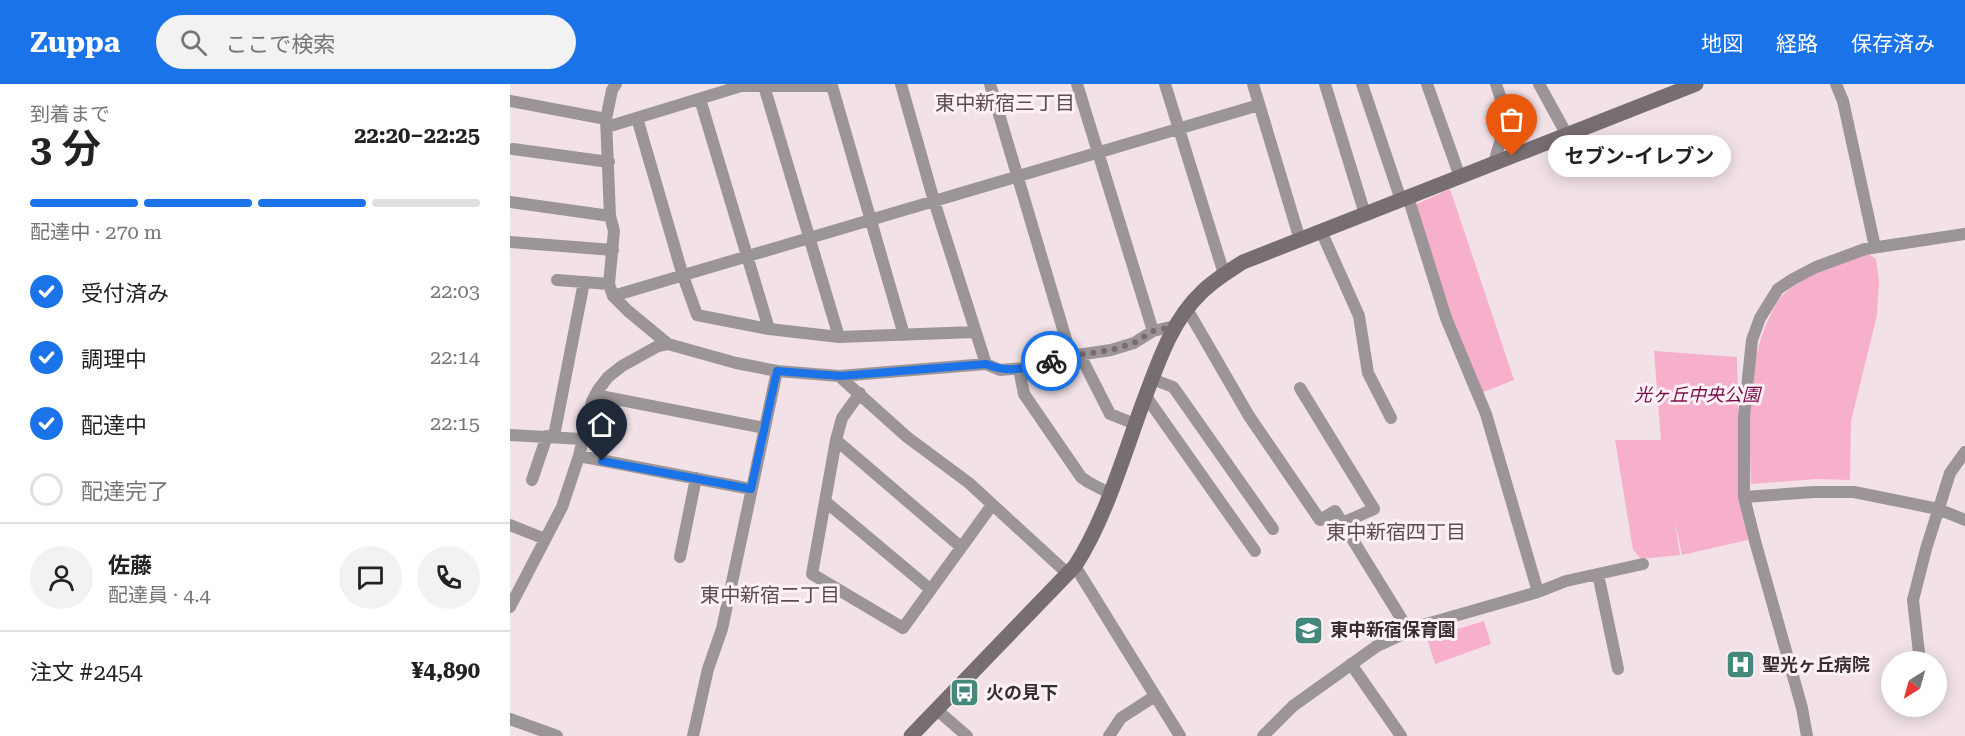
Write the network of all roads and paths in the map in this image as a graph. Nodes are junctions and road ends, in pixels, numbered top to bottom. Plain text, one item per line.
1 (616, 84) edge
2 (901, 84) edge
3 (990, 84) edge
4 (1077, 84) edge
5 (1165, 84) edge
6 (1253, 84) edge
7 (1325, 84) edge
8 (1362, 84) edge
9 (1427, 84) edge
10 (1496, 84) edge
11 (1539, 84) edge
12 (1696, 84) edge
13 (1836, 84) edge
14 (764, 86) junction
15 (1678, 87) edge
16 (700, 99) junction
17 (510, 101) edge
18 (1259, 105) junction
19 (637, 118) junction
20 (607, 123) junction
21 (1179, 128) junction
22 (1567, 135) junction
23 (513, 149) dead end
24 (1097, 152) junction
25 (609, 162) junction
26 (1494, 163) junction
27 (1018, 177) junction
28 (1460, 177) junction
29 (1404, 199) junction
30 (934, 201) junction
31 (510, 202) edge
32 (1365, 214) junction
33 (610, 216) junction
34 (872, 220) junction
35 (1321, 231) junction
36 (1965, 234) edge
37 (810, 238) junction
38 (1300, 240) junction
39 (510, 242) edge
40 (1875, 247) junction
41 (613, 250) junction
42 (747, 257) junction
43 (1224, 274) junction
44 (683, 276) junction
45 (557, 280) dead end
46 (584, 282) junction
47 (609, 284) junction
48 (613, 296) junction
49 (1187, 309) junction
50 (1175, 326) junction
51 (769, 330) junction
52 (1153, 331) junction
53 (975, 332) junction
54 (904, 335) junction
55 (839, 337) junction
56 (668, 344) junction
57 (1076, 355) junction
58 (986, 364) junction
59 (1019, 369) junction
60 (777, 371) junction
61 (840, 376) junction
62 (1152, 379) junction
63 (1300, 388) dead end
64 (860, 393) junction
65 (595, 395) junction
66 (1145, 395) junction
67 (1392, 418) dead end
68 (1135, 424) junction
69 (765, 428) junction
70 (510, 435) edge
71 (551, 436) junction
72 (582, 439) junction
73 (836, 440) junction
74 (1965, 453) edge
75 (579, 456) junction
76 (696, 478) junction
77 (532, 480) dead end
78 (751, 489) junction
79 (1109, 493) junction
80 (1744, 497) junction
81 (826, 502) junction
82 (992, 505) junction
83 (1938, 509) junction
84 (1965, 520) edge
85 (1342, 523) junction
86 (510, 525) edge
87 (1273, 529) dead end
88 (545, 539) junction
89 (961, 547) junction
90 (1255, 551) dead end
91 (680, 557) dead end
92 (1643, 564) dead end
93 (1071, 570) junction
94 (1598, 574) junction
95 (514, 589) edge
96 (930, 589) junction
97 (1538, 592) junction
98 (510, 608) edge
99 (1409, 631) junction
100 (1919, 651) edge
101 (1351, 664) junction
102 (1618, 669) dead end
103 (1155, 696) junction
104 (937, 710) junction
105 (510, 719) edge
106 (557, 736) edge
107 (693, 736) edge
108 (911, 736) edge
109 (967, 736) edge
110 (1109, 736) edge
111 (1180, 736) edge
112 (1263, 736) edge
113 (1401, 736) edge
114 (1807, 736) edge

1 - 20 street
2 - 30 street
3 - 27 street
4 - 24 street
5 - 21 street
6 - 18 street
7 - 32 street
8 - 29 street
9 - 28 street
10 - 26 street
11 - 22 street
12 - 15 street
13 - 40 street
14 - 16 street
14 - 34 street
14 - 37 street
15 - 22 street
16 - 19 street
16 - 42 street
17 - 20 street
18 - 21 street
18 - 38 street
19 - 20 street
19 - 44 street
20 - 25 street
21 - 24 street
21 - 43 street
22 - 26 street
23 - 25 street
24 - 27 street
24 - 52 street
25 - 33 street
26 - 28 street
27 - 30 street
27 - 57 street
28 - 29 street
29 - 32 street
29 - 97 street
30 - 34 street
30 - 53 street
31 - 33 street
32 - 35 street
33 - 41 street
34 - 37 street
34 - 54 street
35 - 38 street
35 - 67 street
36 - 40 street
37 - 42 street
37 - 55 street
38 - 43 street
39 - 41 street
40 - 80 street
41 - 47 street
42 - 44 street
42 - 51 street
43 - 49 street
44 - 48 street
44 - 51 street
45 - 46 street
46 - 47 street
46 - 71 street
47 - 48 street
48 - 56 street
49 - 50 street
49 - 85 street
50 - 52 street
50 - 62 street
51 - 55 street
52 - 57 street
53 - 54 street
53 - 58 street
54 - 55 street
56 - 60 street
56 - 65 street
57 - 59 street
57 - 68 street
58 - 59 street
58 - 61 street
59 - 79 street
60 - 61 street
60 - 69 street
61 - 64 street
62 - 66 street
62 - 87 street
63 - 85 street
64 - 73 street
64 - 82 street
65 - 69 street
65 - 72 street
66 - 68 street
66 - 90 street
68 - 79 street
69 - 78 street
70 - 71 street
71 - 72 street
71 - 77 street
72 - 75 street
73 - 81 street
73 - 89 street
74 - 83 street
75 - 76 street
75 - 88 street
76 - 78 street
76 - 91 street
78 - 107 street
79 - 93 street
80 - 83 street
80 - 114 street
81 - 96 street
81 - 96 street
82 - 89 street
82 - 93 street
83 - 84 street
83 - 100 street
85 - 99 street
86 - 88 street
88 - 95 street
89 - 96 street
92 - 94 street
93 - 103 street
93 - 104 street
94 - 97 street
94 - 102 street
95 - 98 street
97 - 99 street
99 - 101 street
101 - 112 street
101 - 113 street
103 - 110 street
103 - 111 street
104 - 108 street
104 - 109 street
105 - 106 street

